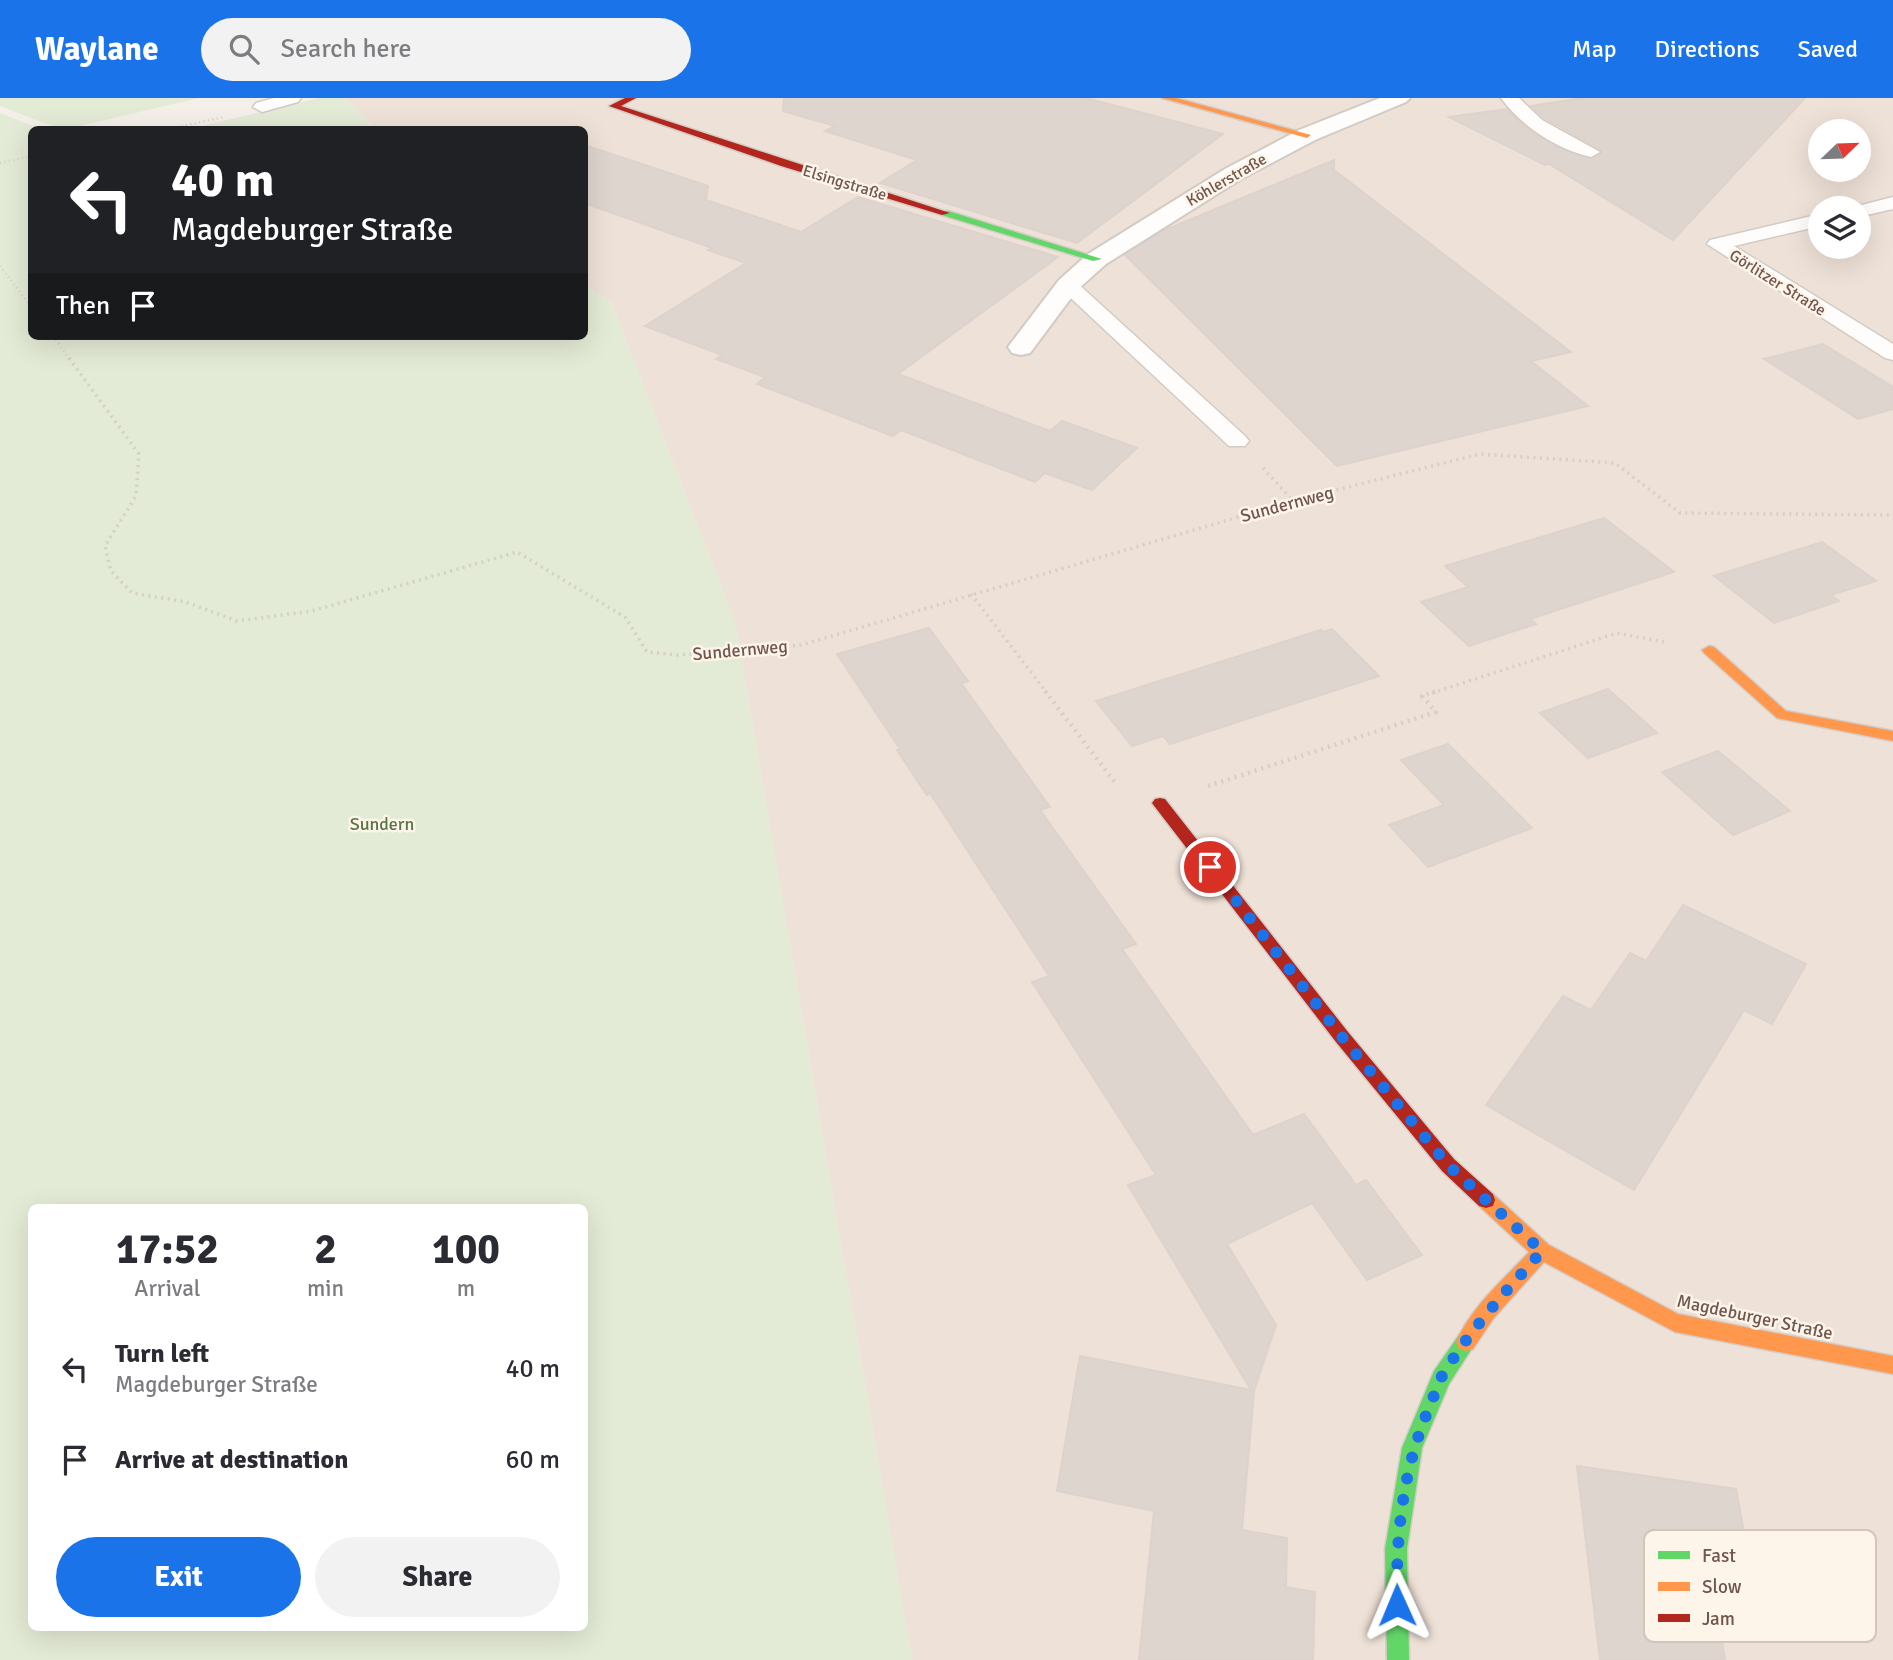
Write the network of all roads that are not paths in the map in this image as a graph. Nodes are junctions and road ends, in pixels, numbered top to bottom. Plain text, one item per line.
1 (292, 98) edge
2 (632, 98) edge
3 (1166, 98) edge
4 (1399, 98) edge
5 (1510, 98) edge
6 (262, 107) road end
7 (1307, 135) junction
8 (1591, 152) dead end
9 (1893, 203) edge
10 (1871, 208) edge
11 (1808, 223) edge
12 (1097, 259) junction
13 (1068, 285) junction
14 (1021, 347) dead end
15 (1893, 353) edge
16 (1237, 441) dead end
17 (1709, 650) road end
18 (1893, 736) edge
19 (1160, 803) road end
20 (1542, 1251) junction
21 (1893, 1365) edge
22 (1398, 1660) edge

1 - 6 lane
2 - 12 street, Elsingstraße
3 - 7 street
4 - 7 street, Köhlerstraße
5 - 8 lane
7 - 12 street, Köhlerstraße
9 - 10 lane
11 - 15 lane, Görlitzer Straße
12 - 13 street, Köhlerstraße
13 - 14 street, Köhlerstraße
13 - 16 lane
17 - 18 street
19 - 20 street, Magdeburger Straße
20 - 21 street, Magdeburger Straße
20 - 22 street

